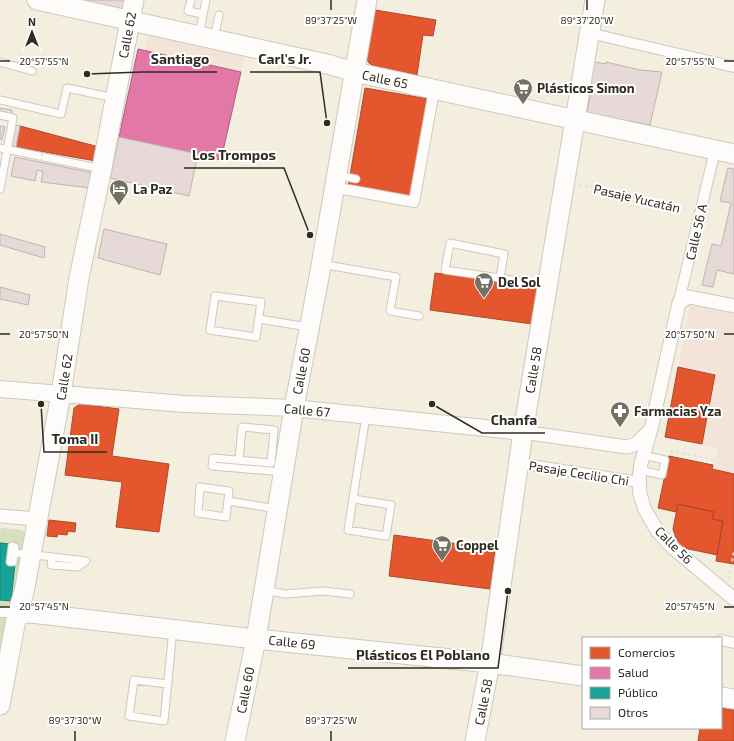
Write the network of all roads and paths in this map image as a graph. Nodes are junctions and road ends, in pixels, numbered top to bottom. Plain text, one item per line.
1 (37, 0) edge
2 (134, 0) edge
3 (191, 0) edge
4 (206, 0) edge
5 (367, 0) edge
6 (596, 0) edge
7 (203, 14) junction
8 (219, 15) dead end
9 (130, 20) junction
10 (589, 33) junction
11 (206, 37) junction
12 (0, 62) edge
13 (734, 68) edge
14 (32, 71) dead end
15 (354, 72) junction
16 (434, 96) dead end
17 (115, 98) junction
18 (0, 100) edge
19 (0, 115) edge
20 (574, 120) junction
21 (4, 149) edge
22 (43, 151) dead end
23 (734, 154) edge
24 (713, 159) dead end
25 (41, 162) dead end
26 (102, 169) junction
27 (356, 179) dead end
28 (340, 182) junction
29 (574, 183) dead end
30 (0, 188) edge
31 (700, 213) junction
32 (322, 264) junction
33 (500, 278) junction
34 (547, 285) junction
35 (680, 303) junction
36 (734, 306) edge
37 (419, 316) dead end
38 (259, 319) junction
39 (310, 327) junction
40 (0, 389) edge
41 (61, 394) junction
42 (294, 408) junction
43 (366, 416) junction
44 (523, 432) junction
45 (639, 450) junction
46 (663, 450) dead end
47 (239, 460) junction
48 (716, 460) dead end
49 (518, 463) junction
50 (284, 472) junction
51 (639, 476) junction
52 (354, 499) junction
53 (228, 501) junction
54 (277, 509) junction
55 (0, 516) edge
56 (37, 520) junction
57 (734, 551) edge
58 (22, 554) junction
59 (52, 557) dead end
60 (728, 580) dead end
61 (264, 590) junction
62 (350, 594) dead end
63 (734, 599) edge
64 (8, 613) edge
65 (173, 629) junction
66 (256, 638) junction
67 (722, 640) edge
68 (734, 643) edge
69 (490, 663) junction
70 (3, 670) edge
71 (582, 676) edge
72 (168, 684) junction
73 (722, 697) edge
74 (734, 699) edge
75 (0, 705) edge
76 (235, 741) edge
77 (475, 741) edge

1 - 9 main road, Calle 65
2 - 9 main road, Calle 62
3 - 7 lane
4 - 7 lane
5 - 15 main road, Calle 60
6 - 10 main road, Calle 58
7 - 11 lane
8 - 11 lane
9 - 11 main road, Calle 65
9 - 17 main road, Calle 62
10 - 13 street
10 - 20 main road, Calle 58
11 - 15 main road, Calle 65
12 - 14 lane
15 - 20 main road, Calle 65
15 - 28 main road, Calle 60
16 - 28 street
17 - 18 lane
17 - 26 main road, Calle 62
19 - 21 lane
20 - 23 main road, Calle 65
20 - 34 main road, Calle 58
21 - 26 lane
21 - 30 lane
22 - 25 path, bridge
24 - 31 street, Calle 56 A
26 - 41 main road, Calle 62
27 - 28 lane
28 - 32 main road, Calle 60
29 - 31 path, Pasaje Yucatán
31 - 35 street, Calle 56 A
32 - 37 lane
32 - 39 main road, Calle 60
33 - 33 lane
33 - 34 lane
34 - 44 main road, Calle 58
35 - 36 street
35 - 45 street, Calle 56
38 - 38 lane
38 - 39 lane
39 - 42 main road, Calle 60
40 - 41 street, Calle 67
41 - 42 street, Calle 67
41 - 56 main road, Calle 62
42 - 43 street, Calle 67
42 - 50 main road, Calle 60
43 - 44 street, Calle 67
43 - 52 lane
44 - 45 street, Calle 67
44 - 49 main road, Calle 58
45 - 51 street, Calle 56
45 - 51 lane
46 - 48 path
47 - 47 lane
47 - 50 lane
49 - 51 street, Pasaje Cecilio Chi
49 - 69 main road, Calle 58
50 - 54 main road, Calle 60
51 - 63 street, Calle 56
52 - 52 lane
53 - 53 lane
53 - 54 lane
54 - 61 main road, Calle 60
55 - 56 street
56 - 58 main road, Calle 62
57 - 60 path
58 - 59 lane
58 - 64 main road, Calle 62
61 - 62 lane
61 - 66 main road, Calle 60
64 - 65 main road, Calle 69
64 - 70 main road, Calle 62
65 - 66 main road, Calle 69
65 - 72 lane
66 - 69 main road, Calle 69
66 - 76 main road, Calle 60
67 - 68 street
69 - 71 main road, Calle 69
69 - 77 main road, Calle 58
70 - 75 main road, Calle 62
72 - 72 lane
73 - 74 main road

